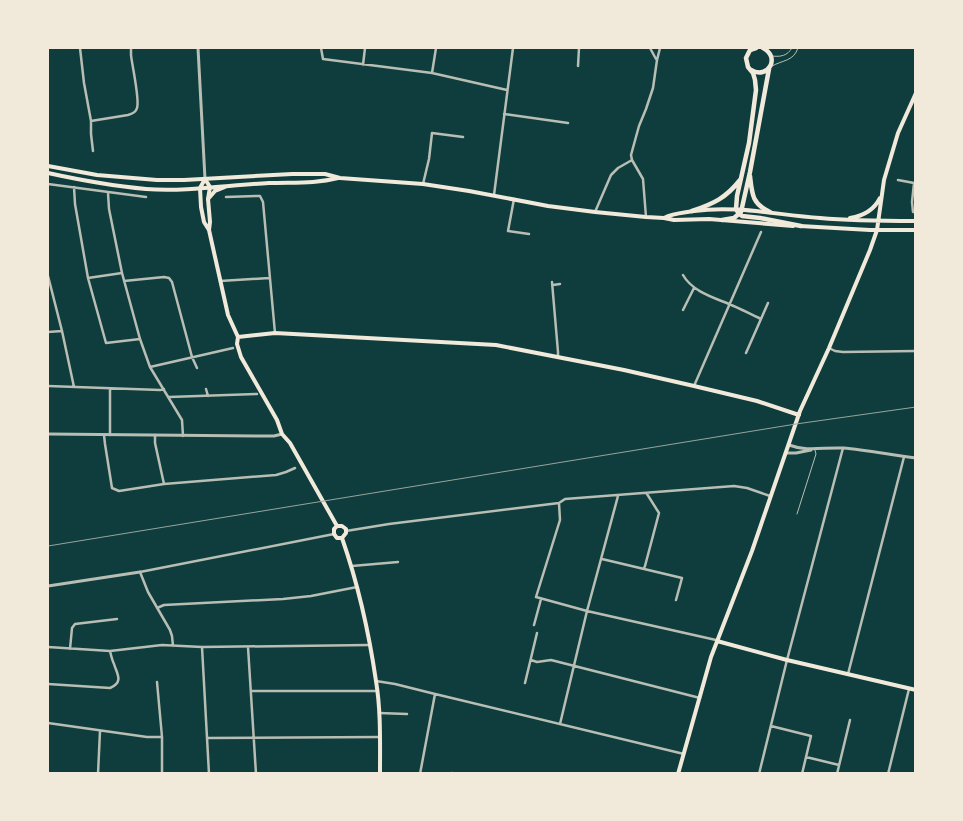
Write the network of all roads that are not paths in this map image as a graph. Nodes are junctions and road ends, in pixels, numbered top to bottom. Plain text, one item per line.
1 (80, 48) edge
2 (131, 48) edge
3 (198, 48) edge
4 (321, 48) edge
5 (365, 48) edge
6 (436, 48) edge
7 (513, 48) edge
8 (579, 48) edge
9 (650, 48) edge
10 (660, 48) edge
11 (755, 48) edge
12 (765, 48) edge
13 (792, 48) edge
14 (798, 48) edge
15 (772, 56) junction
16 (657, 60) junction
17 (363, 65) junction
18 (578, 66) dead end
19 (769, 68) junction
20 (750, 69) junction
21 (432, 73) junction
22 (507, 90) junction
23 (916, 93) edge
24 (504, 114) junction
25 (92, 121) junction
26 (568, 123) dead end
27 (463, 137) dead end
28 (93, 151) dead end
29 (632, 160) junction
30 (48, 166) edge
31 (750, 172) junction
32 (48, 173) edge
33 (340, 178) junction
34 (741, 178) junction
35 (205, 179) junction
36 (898, 180) dead end
37 (48, 184) edge
38 (423, 184) junction
39 (227, 186) junction
40 (74, 187) junction
41 (210, 187) junction
42 (200, 188) junction
43 (108, 192) junction
44 (882, 193) junction
45 (494, 195) junction
46 (146, 197) dead end
47 (226, 197) dead end
48 (208, 199) junction
49 (514, 199) junction
50 (692, 211) junction
51 (739, 211) junction
52 (596, 212) junction
53 (770, 212) junction
54 (916, 212) edge
55 (646, 217) junction
56 (664, 218) junction
57 (722, 220) junction
58 (841, 220) junction
59 (878, 220) junction
60 (916, 221) edge
61 (801, 226) junction
62 (209, 230) junction
63 (877, 230) junction
64 (916, 230) edge
65 (761, 232) dead end
66 (529, 234) dead end
67 (122, 273) junction
68 (683, 275) dead end
69 (48, 276) edge
70 (88, 278) junction
71 (269, 278) junction
72 (124, 281) junction
73 (220, 281) junction
74 (48, 284) edge
75 (560, 284) dead end
76 (694, 288) junction
77 (768, 303) dead end
78 (730, 304) junction
79 (682, 310) dead end
80 (761, 319) junction
81 (62, 330) junction
82 (48, 332) edge
83 (274, 333) junction
84 (238, 337) junction
85 (140, 339) junction
86 (233, 348) dead end
87 (829, 348) junction
88 (916, 351) edge
89 (746, 354) dead end
90 (192, 357) junction
91 (558, 358) junction
92 (150, 367) junction
93 (197, 368) dead end
94 (48, 386) edge
95 (694, 386) junction
96 (74, 387) junction
97 (110, 389) junction
98 (164, 389) junction
99 (206, 389) dead end
100 (257, 394) dead end
101 (208, 396) junction
102 (169, 397) junction
103 (799, 415) junction
104 (48, 434) edge
105 (282, 434) junction
106 (104, 435) junction
107 (110, 435) junction
108 (155, 435) junction
109 (183, 436) junction
110 (789, 445) junction
111 (843, 448) junction
112 (814, 449) junction
113 (786, 453) junction
114 (904, 457) junction
115 (916, 458) edge
116 (294, 468) dead end
117 (164, 484) junction
118 (647, 494) junction
119 (618, 496) junction
120 (771, 496) junction
121 (559, 503) junction
122 (797, 514) dead end
123 (337, 526) junction
124 (346, 531) junction
125 (334, 534) junction
126 (342, 538) junction
127 (602, 559) junction
128 (398, 562) dead end
129 (352, 566) junction
130 (642, 569) junction
131 (140, 572) junction
132 (48, 586) edge
133 (357, 587) junction
134 (541, 599) junction
135 (676, 600) dead end
136 (157, 608) junction
137 (587, 612) junction
138 (117, 619) dead end
139 (534, 625) dead end
140 (537, 634) dead end
141 (717, 641) junction
142 (369, 645) junction
143 (173, 646) junction
144 (48, 647) edge
145 (202, 647) junction
146 (248, 647) junction
147 (70, 649) junction
148 (110, 651) junction
149 (531, 660) junction
150 (787, 660) junction
151 (574, 666) junction
152 (848, 674) junction
153 (376, 681) junction
154 (158, 682) dead end
155 (525, 683) dead end
156 (48, 685) edge
157 (909, 689) junction
158 (916, 690) edge
159 (251, 691) junction
160 (377, 691) junction
161 (435, 694) junction
162 (700, 698) junction
163 (379, 714) junction
164 (407, 714) dead end
165 (850, 720) dead end
166 (48, 723) edge
167 (560, 724) junction
168 (771, 726) junction
169 (100, 731) junction
170 (162, 736) junction
171 (380, 736) junction
172 (253, 737) junction
173 (207, 738) junction
174 (684, 754) junction
175 (806, 757) junction
176 (839, 765) junction
177 (420, 773) edge
178 (98, 774) edge
179 (162, 774) edge
180 (209, 774) edge
181 (256, 774) edge
182 (380, 774) edge
183 (678, 774) edge
184 (759, 774) edge
185 (802, 774) edge
186 (837, 774) edge
187 (888, 774) edge

1 - 25 street
2 - 25 street
3 - 35 street
4 - 17 street
5 - 17 street
6 - 21 street
7 - 22 street
8 - 18 street
9 - 16 street
10 - 16 street
11 - 20 highway
12 - 15 highway
13 - 15 lane
14 - 19 lane
15 - 19 highway
16 - 29 street
17 - 21 street
19 - 20 highway
19 - 31 highway
20 - 34 highway
21 - 22 street
22 - 24 street
23 - 44 main road
24 - 26 street
24 - 45 street
25 - 28 street
27 - 38 street
29 - 52 street
29 - 55 street
30 - 35 main road
31 - 51 highway
31 - 53 highway
32 - 42 main road
33 - 35 main road
33 - 38 main road
33 - 39 main road
34 - 50 highway
34 - 51 highway
35 - 41 main road
35 - 42 main road
36 - 54 street
37 - 40 street
38 - 45 main road
39 - 41 main road
39 - 48 main road
40 - 43 street
40 - 70 street
41 - 42 main road
41 - 48 main road
42 - 62 main road
43 - 46 street
43 - 67 street
44 - 58 main road
44 - 59 main road
45 - 49 main road
47 - 71 street
48 - 62 main road
49 - 52 main road
49 - 66 street
50 - 51 main road
50 - 56 main road
51 - 53 main road
51 - 57 highway
51 - 61 highway
52 - 55 main road
53 - 58 main road
55 - 56 main road
56 - 57 main road
57 - 61 main road
58 - 59 main road
59 - 60 main road
59 - 63 main road
61 - 63 main road
62 - 73 main road
63 - 64 main road
63 - 87 main road
65 - 78 street
67 - 70 street
67 - 72 street
68 - 76 street
69 - 74 street
70 - 85 street
71 - 73 street
71 - 83 street
72 - 85 street
72 - 90 street
73 - 84 main road
74 - 81 street
75 - 91 street
76 - 78 street
76 - 79 street
77 - 80 street
78 - 80 street
78 - 95 street
80 - 89 street
81 - 82 street
81 - 96 street
83 - 84 main road
83 - 91 main road
84 - 105 main road
85 - 92 street
86 - 90 street
87 - 88 street
87 - 103 main road
90 - 92 street
90 - 93 street
91 - 95 main road
92 - 98 street
94 - 96 street
95 - 103 main road
96 - 97 street
97 - 98 street
97 - 107 street
98 - 102 street
99 - 101 street
100 - 101 street
101 - 102 street
102 - 109 street
103 - 110 main road
104 - 106 street
105 - 109 street
105 - 123 main road
106 - 107 street
106 - 117 street
107 - 108 street
108 - 109 street
108 - 117 street
110 - 112 street
110 - 113 main road
111 - 112 street
111 - 114 street
111 - 150 street
112 - 113 street
112 - 122 lane
113 - 120 main road
114 - 115 street
114 - 152 street
116 - 117 street
118 - 119 street
118 - 120 street
118 - 130 street
119 - 121 street
119 - 127 street
120 - 141 main road
121 - 124 street
121 - 134 street
123 - 124 main road
123 - 125 main road
124 - 126 main road
125 - 126 main road
125 - 131 street
126 - 129 main road
127 - 130 street
127 - 137 street
128 - 129 street
129 - 133 main road
130 - 135 street
131 - 132 street
131 - 136 street
133 - 136 street
133 - 142 main road
134 - 137 street
134 - 139 street
136 - 143 street
137 - 141 street
137 - 151 street
138 - 147 street
140 - 149 street
141 - 150 main road
141 - 162 main road
142 - 146 street
142 - 153 main road
143 - 145 street
143 - 148 street
144 - 147 street
145 - 146 street
145 - 173 street
146 - 159 street
147 - 148 street
148 - 156 street
149 - 151 street
149 - 155 street
150 - 152 main road
150 - 168 street
151 - 162 street
151 - 167 street
152 - 157 main road
153 - 160 main road
153 - 161 street
154 - 170 street
157 - 158 main road
157 - 187 street
159 - 160 street
159 - 172 street
160 - 163 main road
161 - 167 street
161 - 177 street
162 - 174 main road
163 - 164 street
163 - 171 main road
165 - 176 street
166 - 169 street
167 - 174 street
168 - 175 street
168 - 184 street
169 - 170 street
169 - 178 street
170 - 179 street
171 - 172 street
171 - 182 main road
172 - 173 street
172 - 181 street
173 - 180 street
174 - 183 main road
175 - 176 street
175 - 185 street
176 - 186 street

